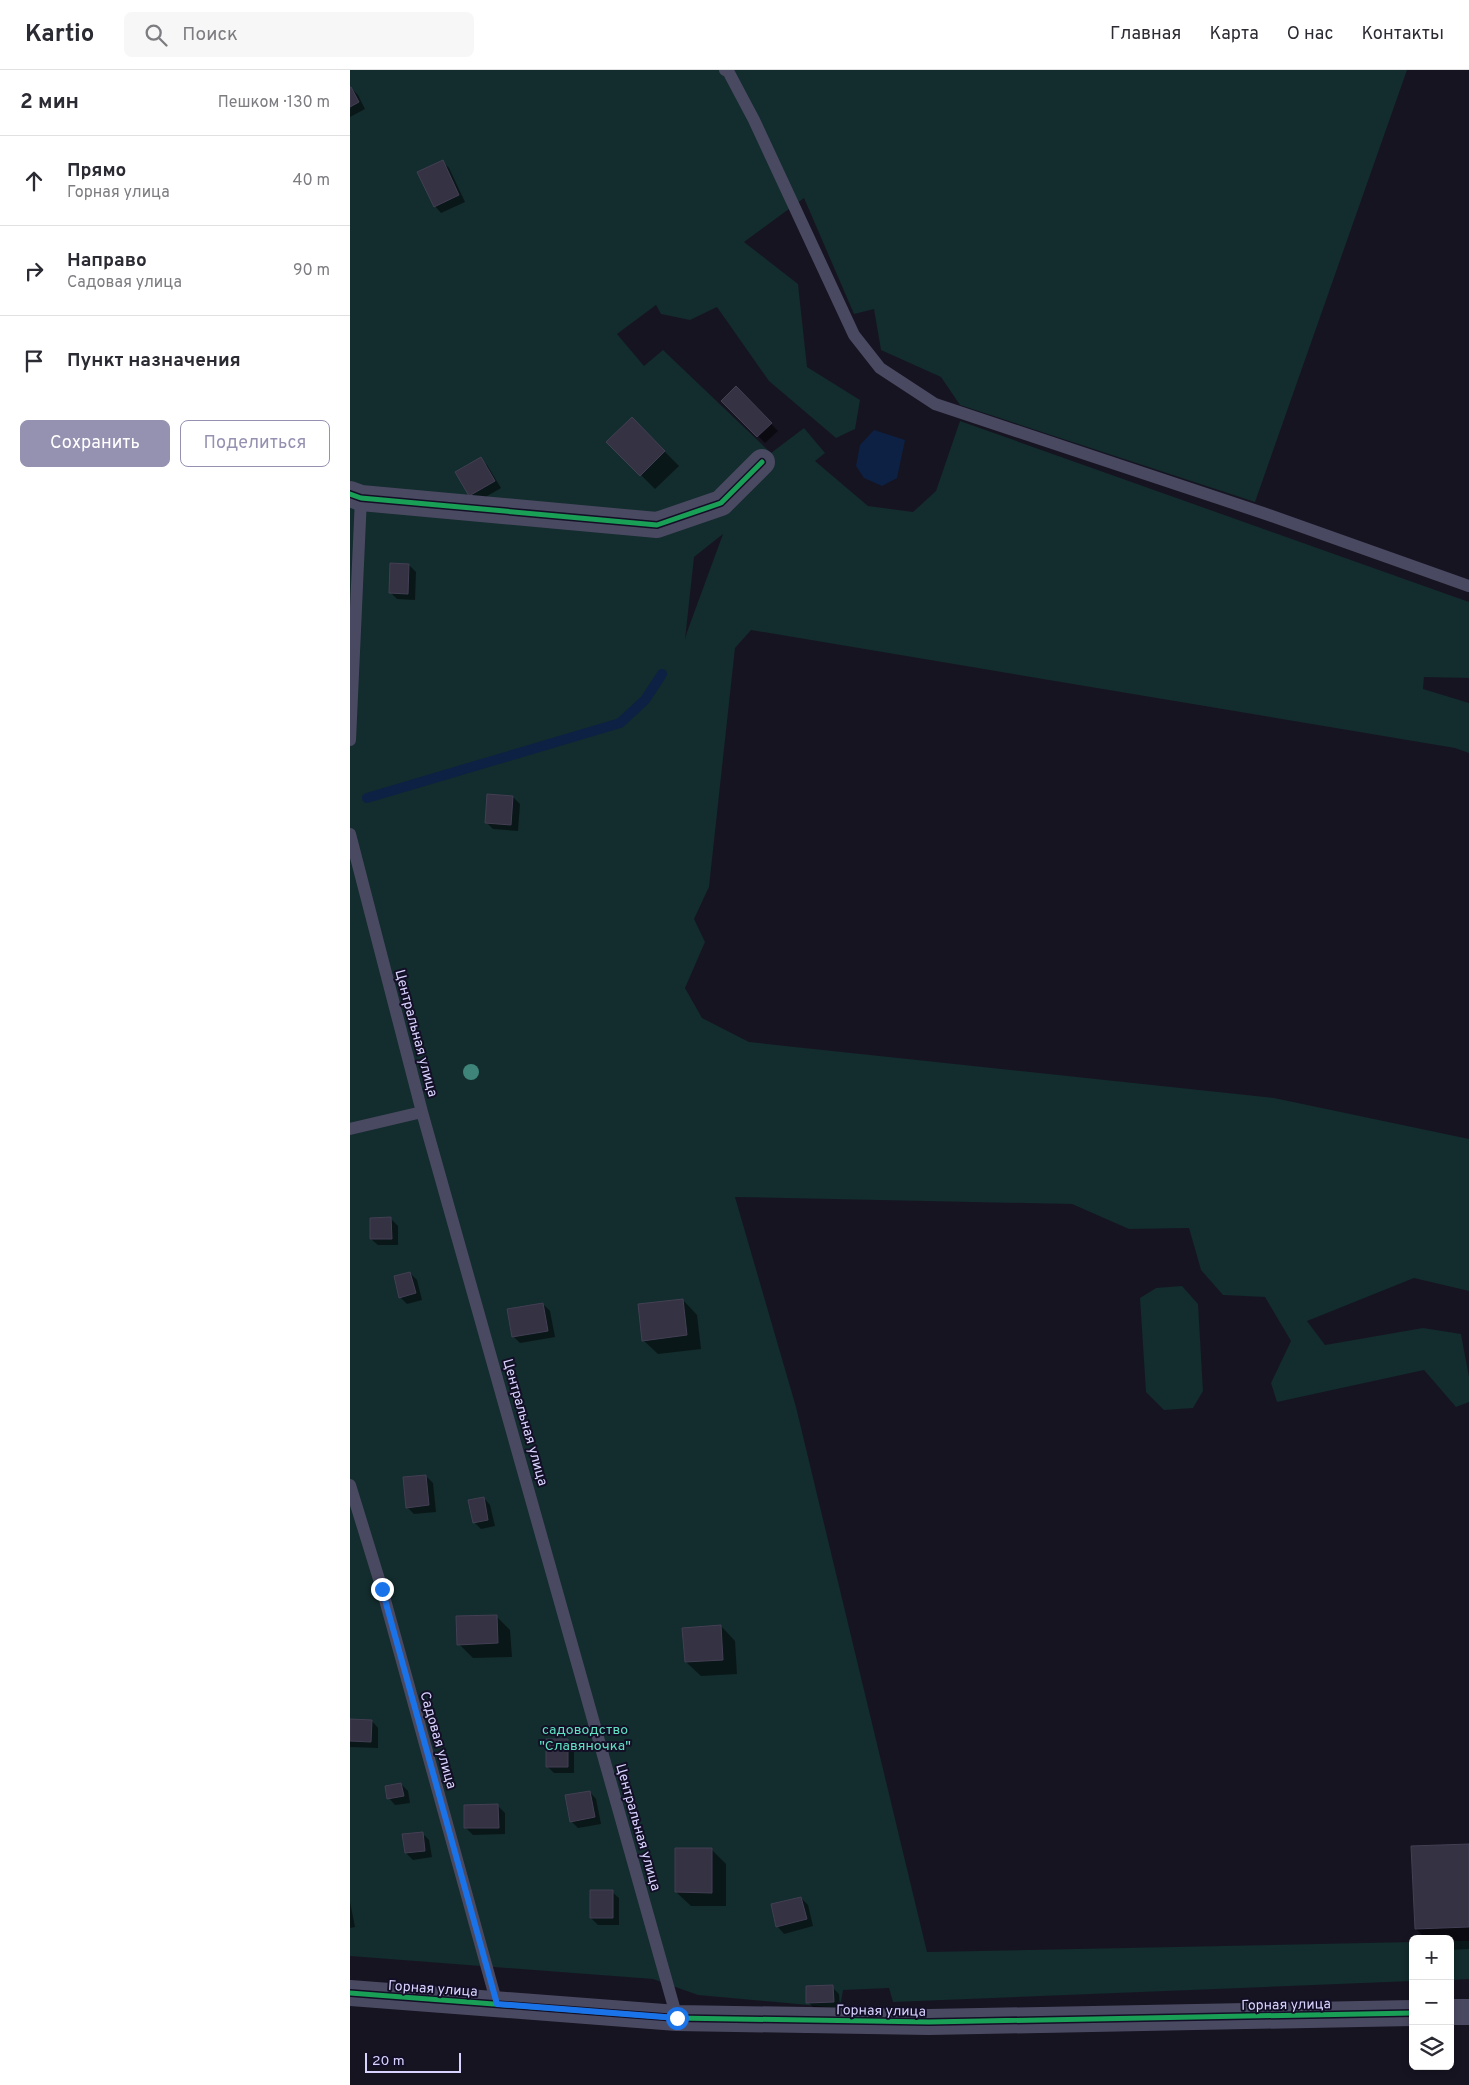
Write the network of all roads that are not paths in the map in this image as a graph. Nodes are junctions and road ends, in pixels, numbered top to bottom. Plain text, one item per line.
1 (725, 70) edge
2 (762, 462) dead end
3 (355, 496) edge
4 (1469, 586) edge
5 (350, 740) edge
6 (350, 834) edge
7 (422, 1112) junction
8 (350, 1129) edge
9 (350, 1485) edge
10 (350, 1993) edge
11 (497, 2004) junction
12 (1454, 2012) edge
13 (1469, 2012) edge
14 (1409, 2013) edge
15 (677, 2018) junction

1 - 4 lane
2 - 3 street
3 - 5 lane
6 - 7 lane, Центральная улица
7 - 8 lane
7 - 15 lane, Центральная улица
9 - 11 lane, Садовая улица
10 - 11 street, Горная улица
11 - 15 street, Горная улица
12 - 13 street
14 - 15 street, Горная улица

